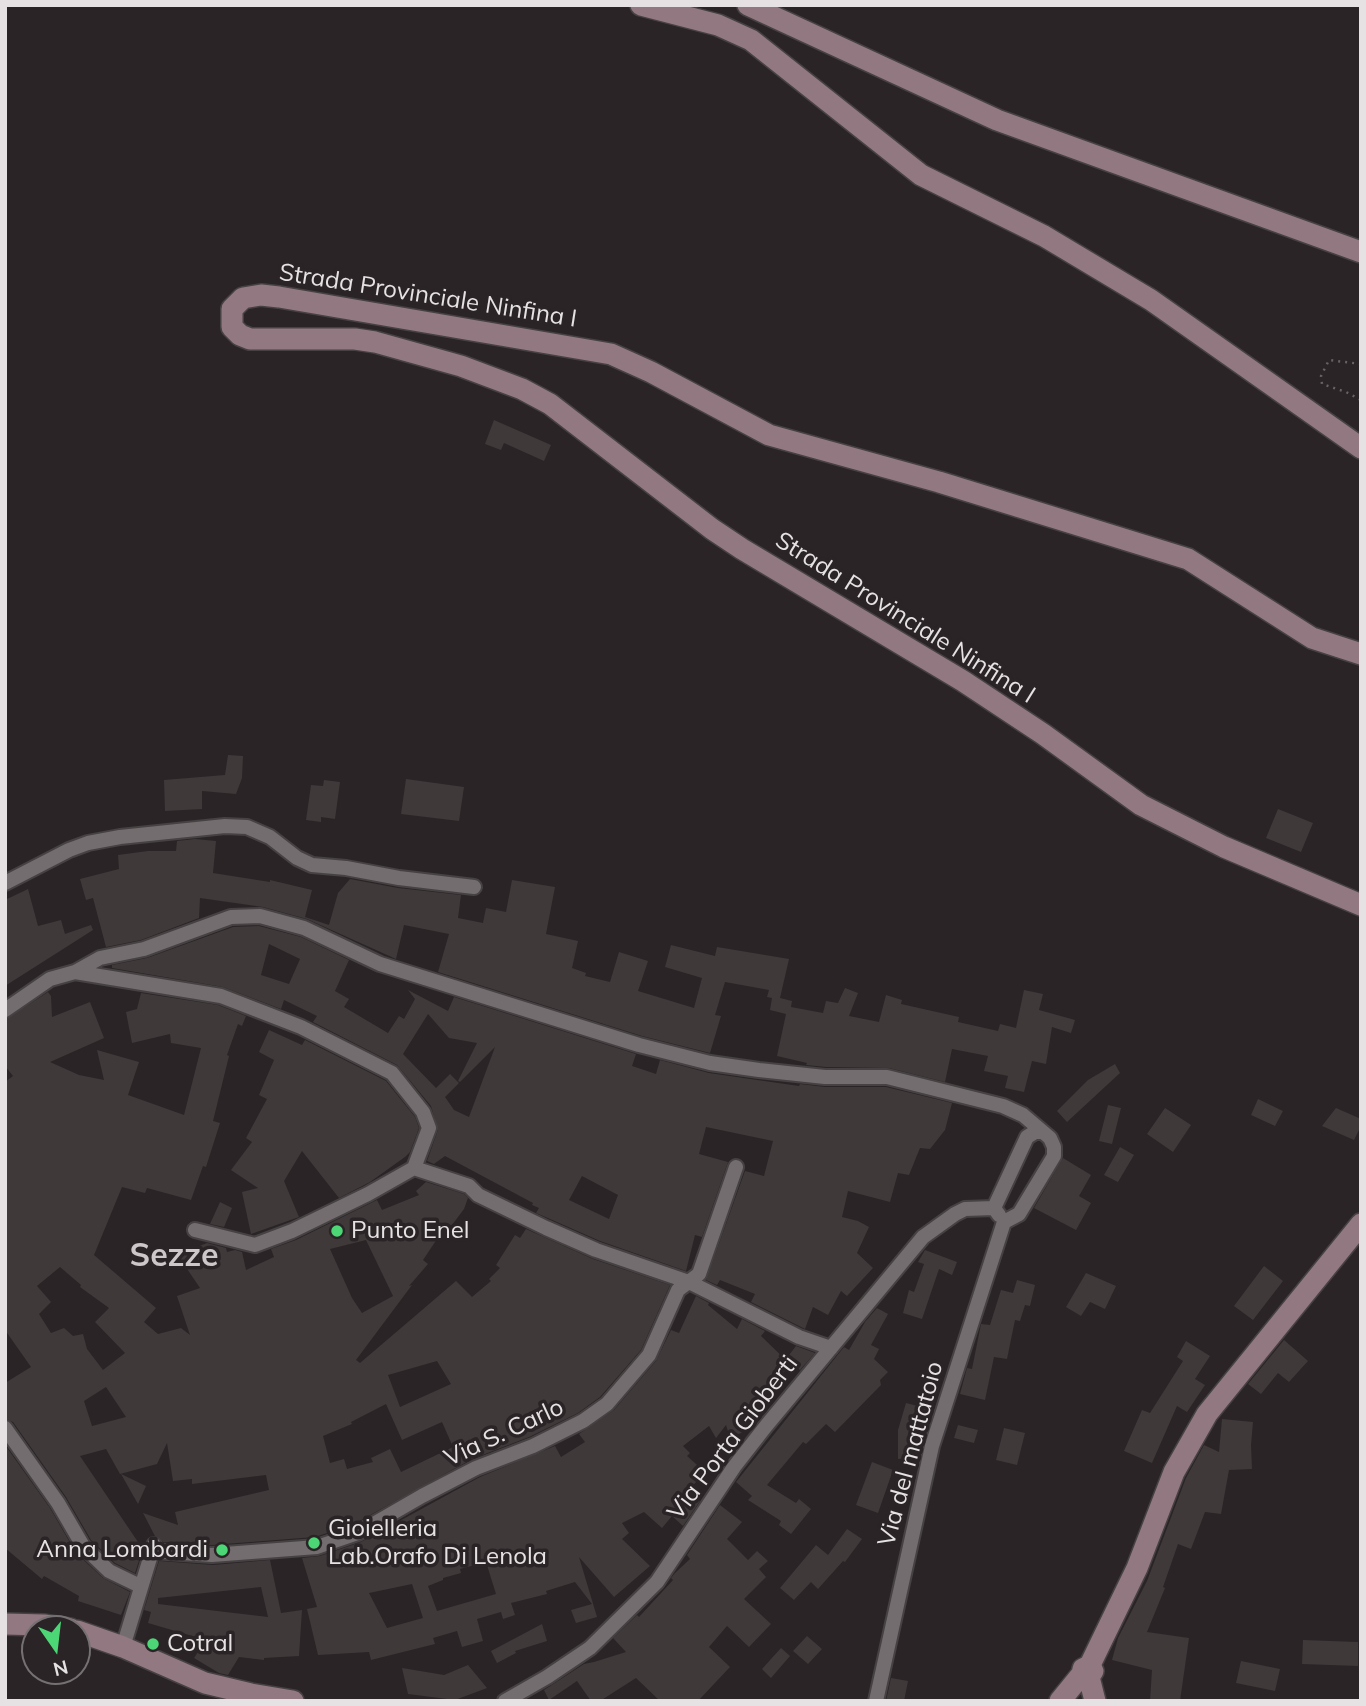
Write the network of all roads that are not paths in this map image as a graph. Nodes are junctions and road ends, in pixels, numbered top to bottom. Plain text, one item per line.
1 (640, 5) edge
2 (748, 5) edge
3 (1361, 252) edge
4 (1361, 448) edge
5 (1361, 654) edge
6 (5, 883) edge
7 (474, 887) dead end
8 (1361, 905) edge
9 (75, 972) junction
10 (5, 1010) edge
11 (1042, 1132) junction
12 (736, 1167) dead end
13 (414, 1168) junction
14 (994, 1208) junction
15 (1004, 1222) junction
16 (1361, 1224) edge
17 (195, 1230) dead end
18 (689, 1282) junction
19 (831, 1348) junction
20 (5, 1428) edge
21 (140, 1586) junction
22 (91, 1636) edge
23 (123, 1647) junction
24 (1087, 1673) junction
25 (293, 1701) edge
26 (505, 1701) edge
27 (876, 1701) edge
28 (1059, 1701) edge
29 (1095, 1701) edge

1 - 4 street
2 - 3 street
5 - 8 street, Strada Provinciale Ninfina I
6 - 7 street
9 - 10 street
9 - 11 street
9 - 13 street
11 - 14 street
11 - 15 street
12 - 18 street, Via S. Carlo
13 - 17 street
13 - 18 street
14 - 15 street
14 - 19 street, Via Porta Gioberti
15 - 27 street, Via del mattatoio
16 - 24 street
18 - 19 street
18 - 21 street, Via S. Carlo
19 - 26 street, Via Porta Gioberti
20 - 21 street
21 - 23 street
22 - 23 street
23 - 25 street
24 - 28 street
24 - 29 street

